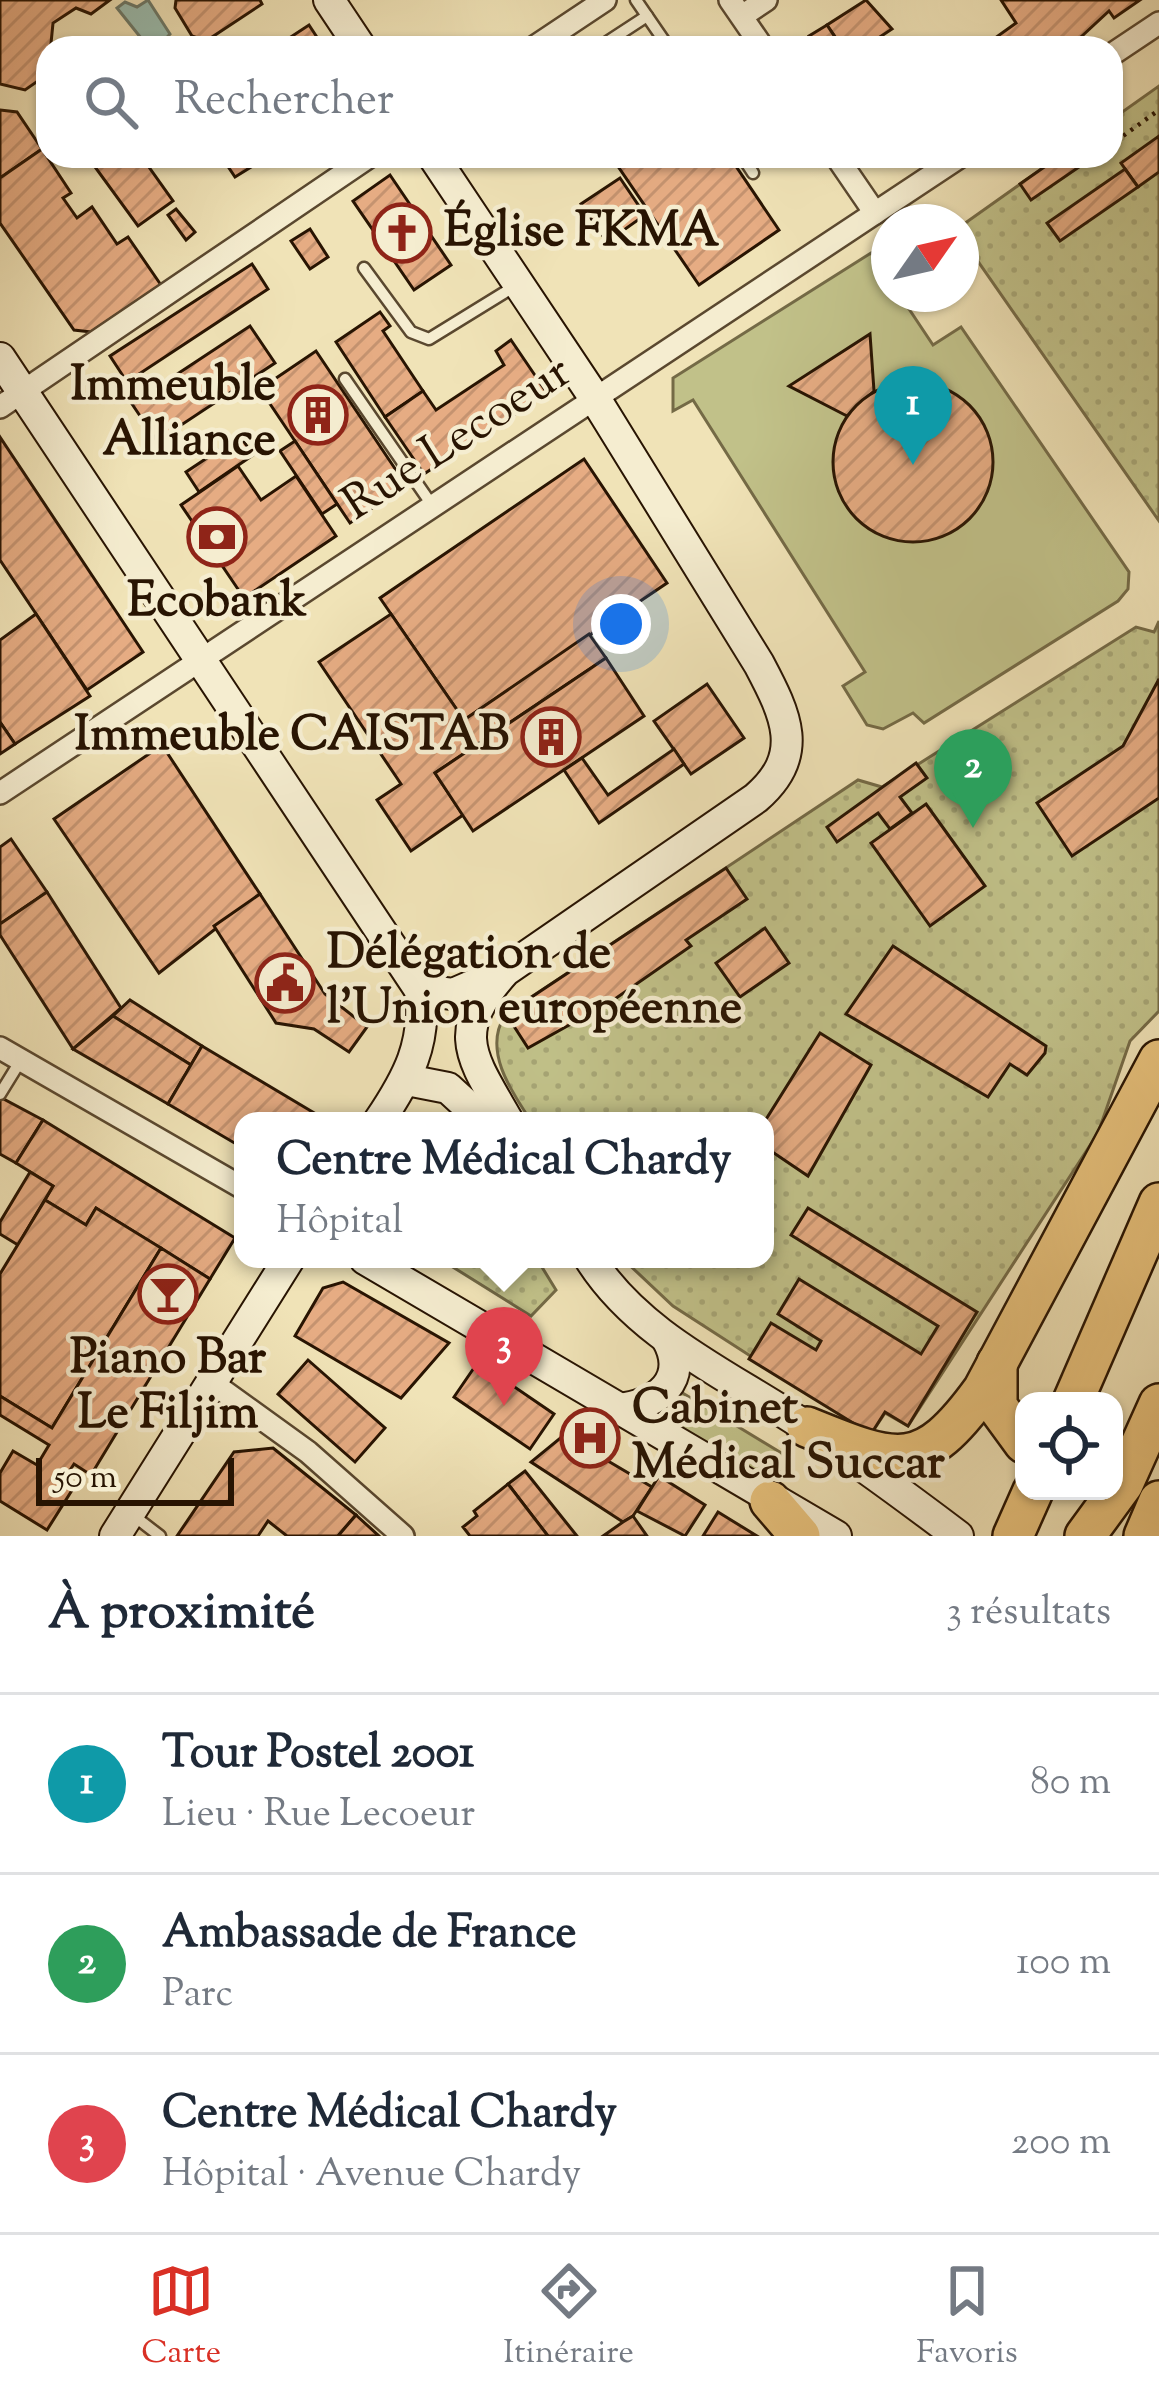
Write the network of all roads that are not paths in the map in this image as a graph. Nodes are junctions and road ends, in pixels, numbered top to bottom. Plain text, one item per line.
1 (329, 0) edge
2 (605, 0) edge
3 (636, 0) edge
4 (766, 0) edge
5 (736, 8) edge
6 (647, 16) junction
7 (1159, 22) edge
8 (353, 36) edge
9 (551, 36) edge
10 (616, 36) edge
11 (661, 36) edge
12 (755, 36) edge
13 (1123, 47) edge
14 (352, 168) edge
15 (441, 168) edge
16 (750, 168) edge
17 (844, 168) edge
18 (943, 168) edge
19 (754, 173) dead end
20 (889, 204) edge
21 (871, 207) edge
22 (871, 216) edge
23 (364, 268) dead end
24 (517, 284) junction
25 (0, 358) edge
26 (345, 379) dead end
27 (11, 399) edge
28 (596, 400) junction
29 (432, 505) junction
30 (198, 660) junction
31 (0, 793) edge
32 (505, 971) junction
33 (420, 990) junction
34 (0, 1048) edge
35 (21, 1060) junction
36 (1159, 1060) edge
37 (407, 1079) junction
38 (0, 1094) edge
39 (385, 1112) edge
40 (474, 1112) edge
41 (504, 1112) edge
42 (234, 1183) edge
43 (1159, 1203) edge
44 (283, 1268) edge
45 (379, 1268) edge
46 (597, 1268) edge
47 (667, 1339) junction
48 (997, 1364) junction
49 (212, 1382) junction
50 (1076, 1392) edge
51 (1159, 1404) edge
52 (618, 1408) junction
53 (807, 1427) junction
54 (1015, 1430) edge
55 (1128, 1452) edge
56 (1029, 1500) edge
57 (770, 1501) junction
58 (123, 1524) edge
59 (160, 1536) edge
60 (403, 1536) edge
61 (800, 1536) edge
62 (836, 1536) edge
63 (958, 1536) edge
64 (1013, 1536) edge
65 (1085, 1536) edge

1 - 8 street
2 - 9 street
3 - 6 lane
4 - 5 street
5 - 12 street
6 - 10 lane
6 - 11 lane
7 - 13 street
14 - 27 street
15 - 24 street
16 - 19 lane
17 - 21 street
18 - 20 street, Rue Lecoeur
22 - 28 street, Rue Lecoeur
23 - 24 lane
24 - 28 street
25 - 27 street
26 - 29 lane
27 - 30 street
28 - 29 street, Rue Lecoeur
28 - 32 street
29 - 30 street, Rue Lecoeur
30 - 31 street, Rue Lecoeur
30 - 33 street
32 - 33 street
32 - 41 street
33 - 37 street
34 - 35 street
35 - 38 lane
35 - 42 street
36 - 48 highway
37 - 39 street
37 - 40 street
43 - 50 highway
44 - 49 street
45 - 52 street
46 - 47 street
47 - 52 street
47 - 53 street
48 - 53 highway
48 - 54 highway
49 - 58 street
49 - 60 street
51 - 55 highway
52 - 57 street
53 - 63 street
55 - 65 highway
56 - 64 highway
57 - 61 highway
57 - 62 street
58 - 59 lane

